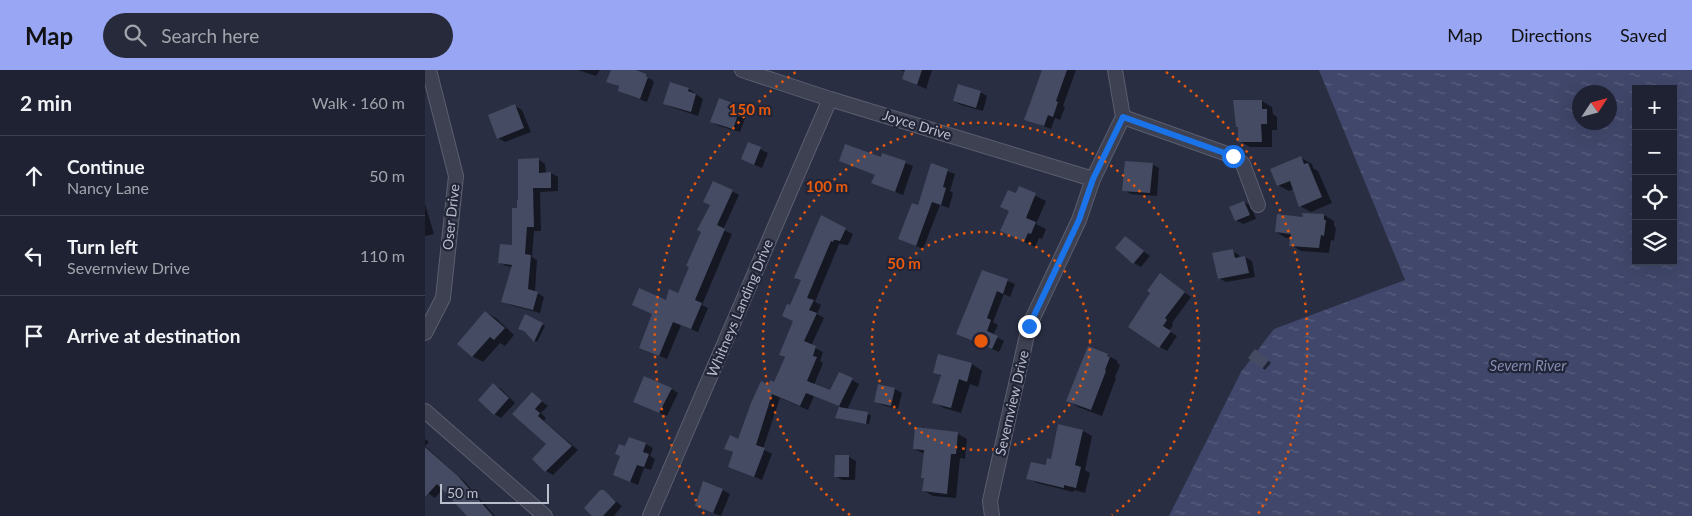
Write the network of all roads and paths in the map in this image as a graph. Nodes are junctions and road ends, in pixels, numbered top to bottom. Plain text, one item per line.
1 (429, 70) edge
2 (742, 70) edge
3 (1115, 70) edge
4 (830, 99) junction
5 (1123, 117) junction
6 (1093, 179) junction
7 (1257, 205) dead end
8 (425, 334) edge
9 (425, 411) edge
10 (545, 516) edge
11 (650, 516) edge
12 (992, 516) edge

1 - 8 street, Oser Drive
2 - 4 street, Joyce Drive
3 - 5 street
4 - 6 street, Joyce Drive
4 - 11 street, Whitneys Landing Drive
5 - 6 street, Severnview Drive
5 - 7 street
6 - 12 street, Severnview Drive
9 - 10 street

